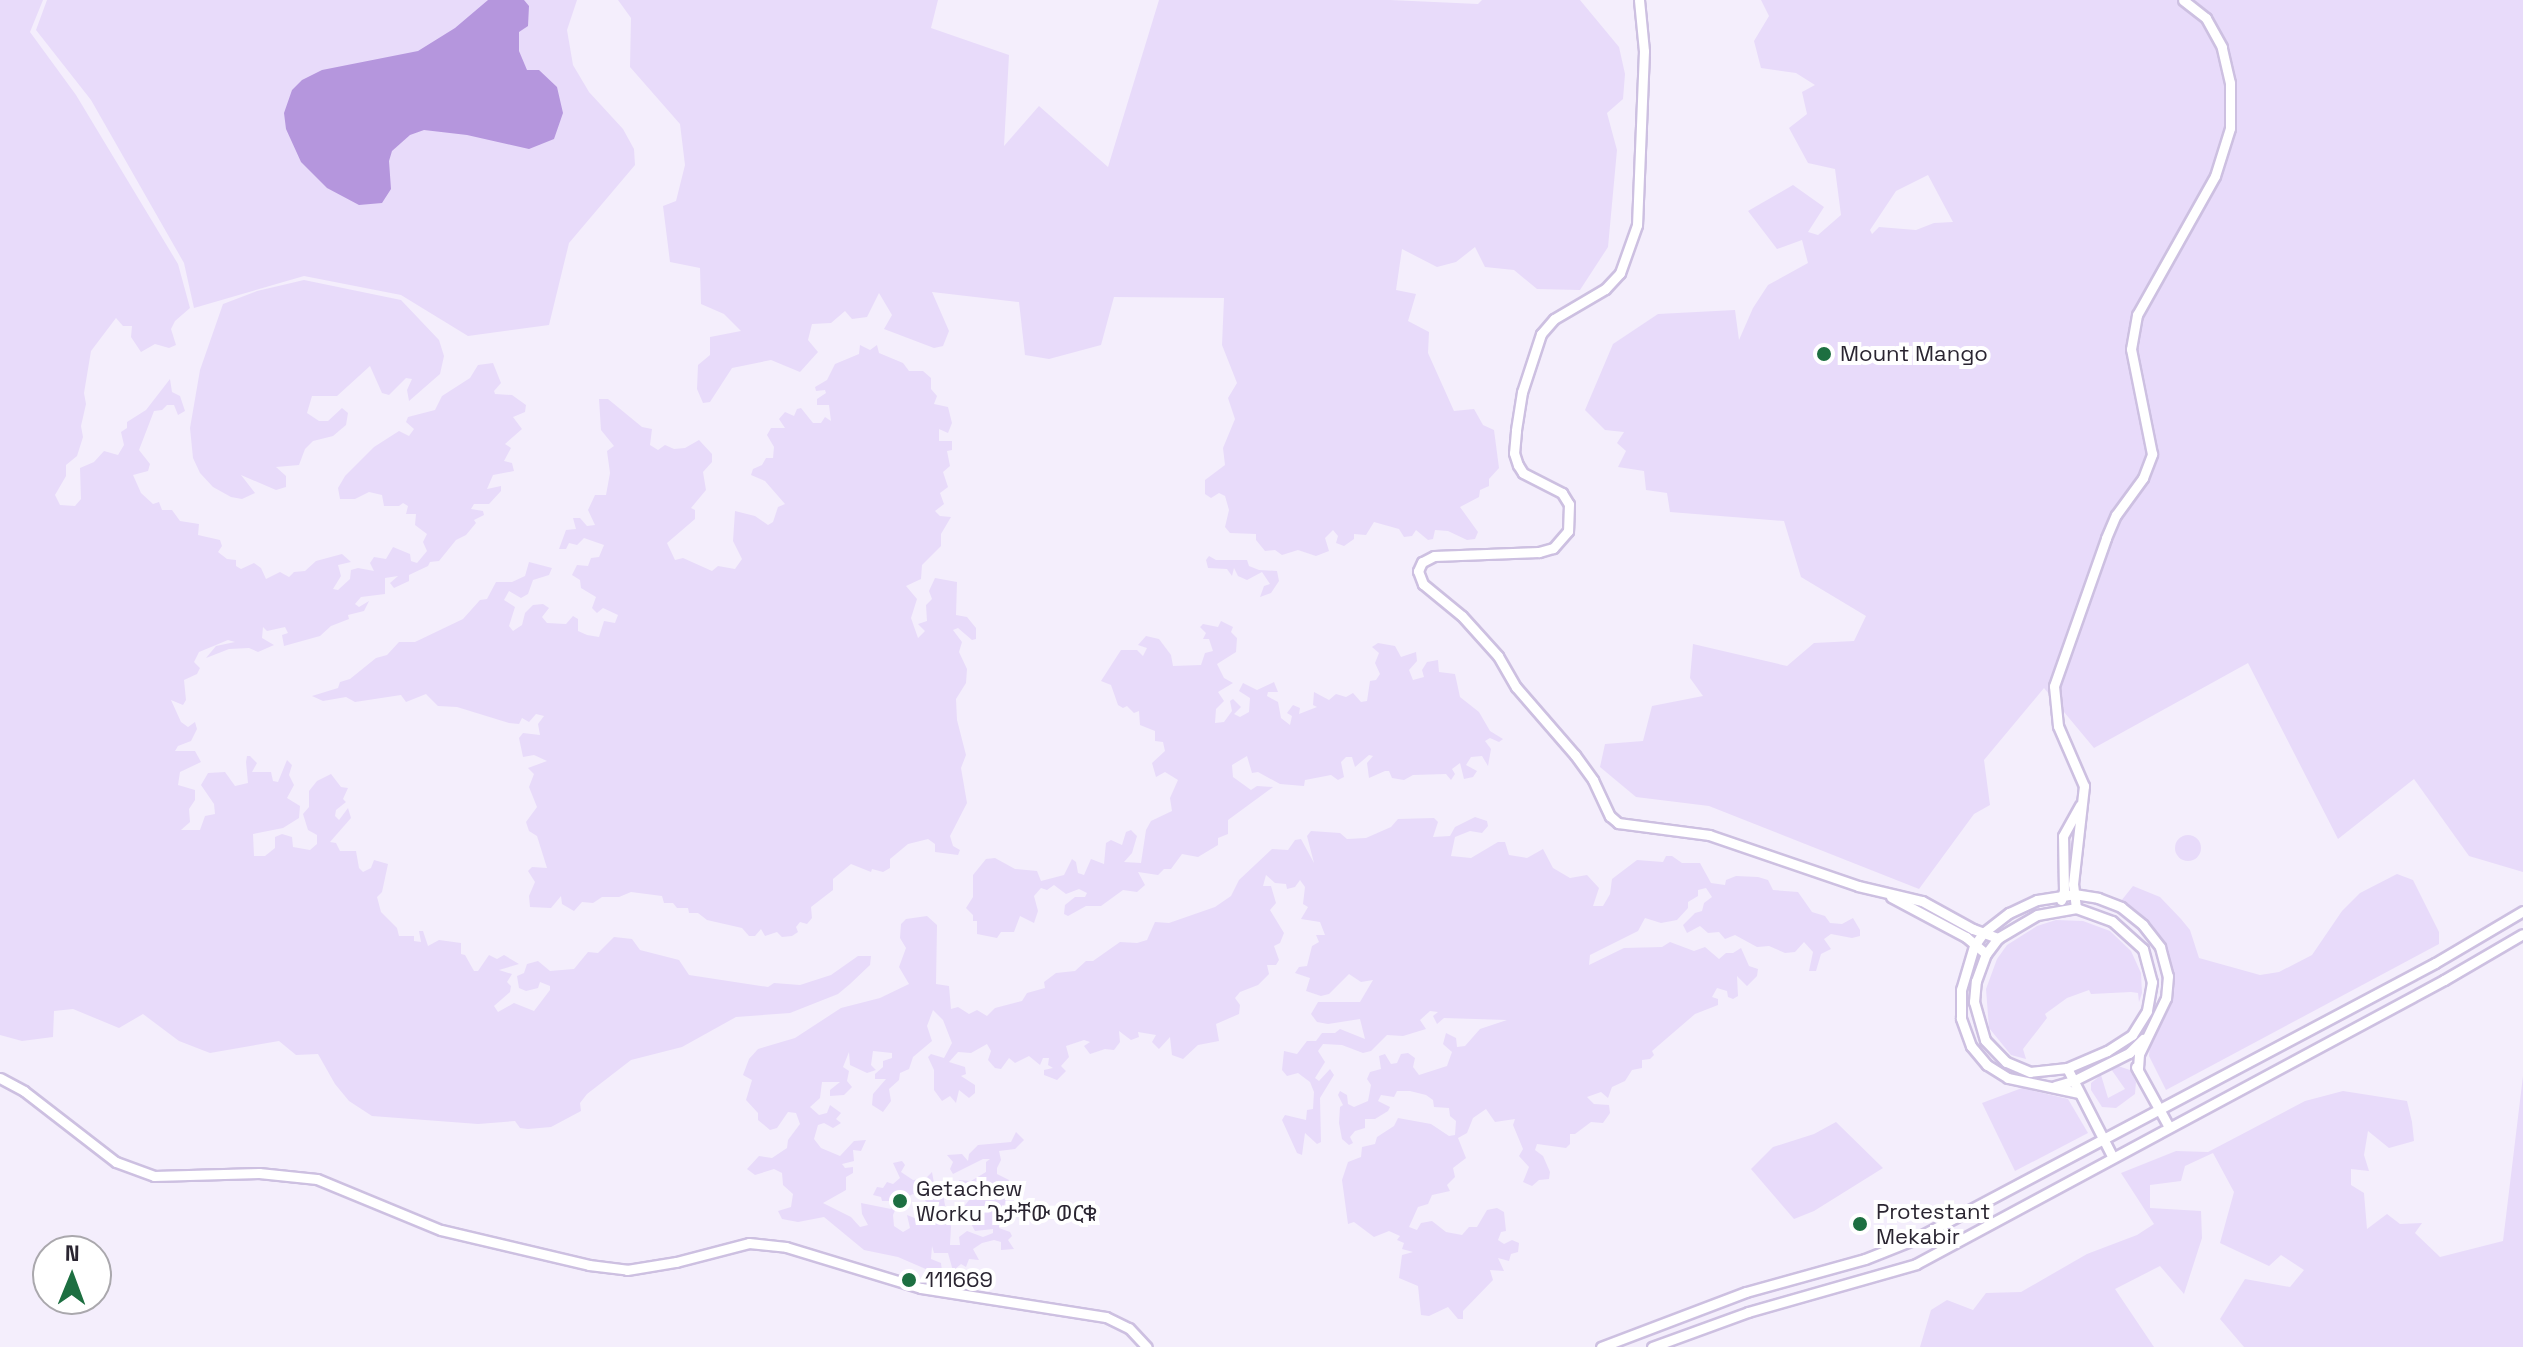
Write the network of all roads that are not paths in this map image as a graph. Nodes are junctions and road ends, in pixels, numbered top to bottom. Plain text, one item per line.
1 (1639, 0) edge
2 (2183, 0) edge
3 (2080, 805) junction
4 (2074, 894) junction
5 (1888, 895) junction
6 (2063, 895) junction
7 (2076, 908) junction
8 (2058, 909) junction
9 (2523, 911) edge
10 (1983, 933) junction
11 (2523, 934) edge
12 (1998, 938) junction
13 (1974, 946) junction
14 (1986, 954) junction
15 (2147, 1034) junction
16 (2123, 1042) junction
17 (2129, 1053) junction
18 (2067, 1068) junction
19 (2138, 1070) junction
20 (0, 1078) edge
21 (2073, 1081) junction
22 (2052, 1086) junction
23 (2079, 1093) junction
24 (2160, 1112) junction
25 (2169, 1127) junction
26 (2103, 1141) junction
27 (2112, 1156) junction
28 (2030, 1179) junction
29 (2040, 1196) junction
30 (1147, 1347) edge
31 (1601, 1347) edge
32 (1652, 1347) edge

1 - 5 main road
2 - 3 main road
3 - 4 main road
3 - 6 main road
4 - 6 main road
4 - 7 main road
4 - 15 main road
5 - 10 main road
5 - 13 main road
6 - 8 main road
6 - 10 main road
7 - 8 main road
7 - 16 main road
8 - 12 main road
9 - 24 main road
10 - 12 main road
10 - 13 main road
11 - 25 main road
12 - 14 main road
13 - 14 main road
13 - 22 main road
14 - 18 main road
15 - 17 main road
15 - 19 main road
16 - 17 main road
16 - 18 main road
17 - 19 main road
17 - 21 main road
18 - 21 main road
19 - 24 main road
20 - 30 main road
21 - 22 main road
21 - 23 main road
22 - 23 main road
23 - 26 main road
24 - 25 main road
24 - 26 main road
25 - 27 main road
26 - 27 main road
26 - 28 main road
27 - 29 main road
28 - 29 main road
28 - 31 main road
29 - 32 main road

